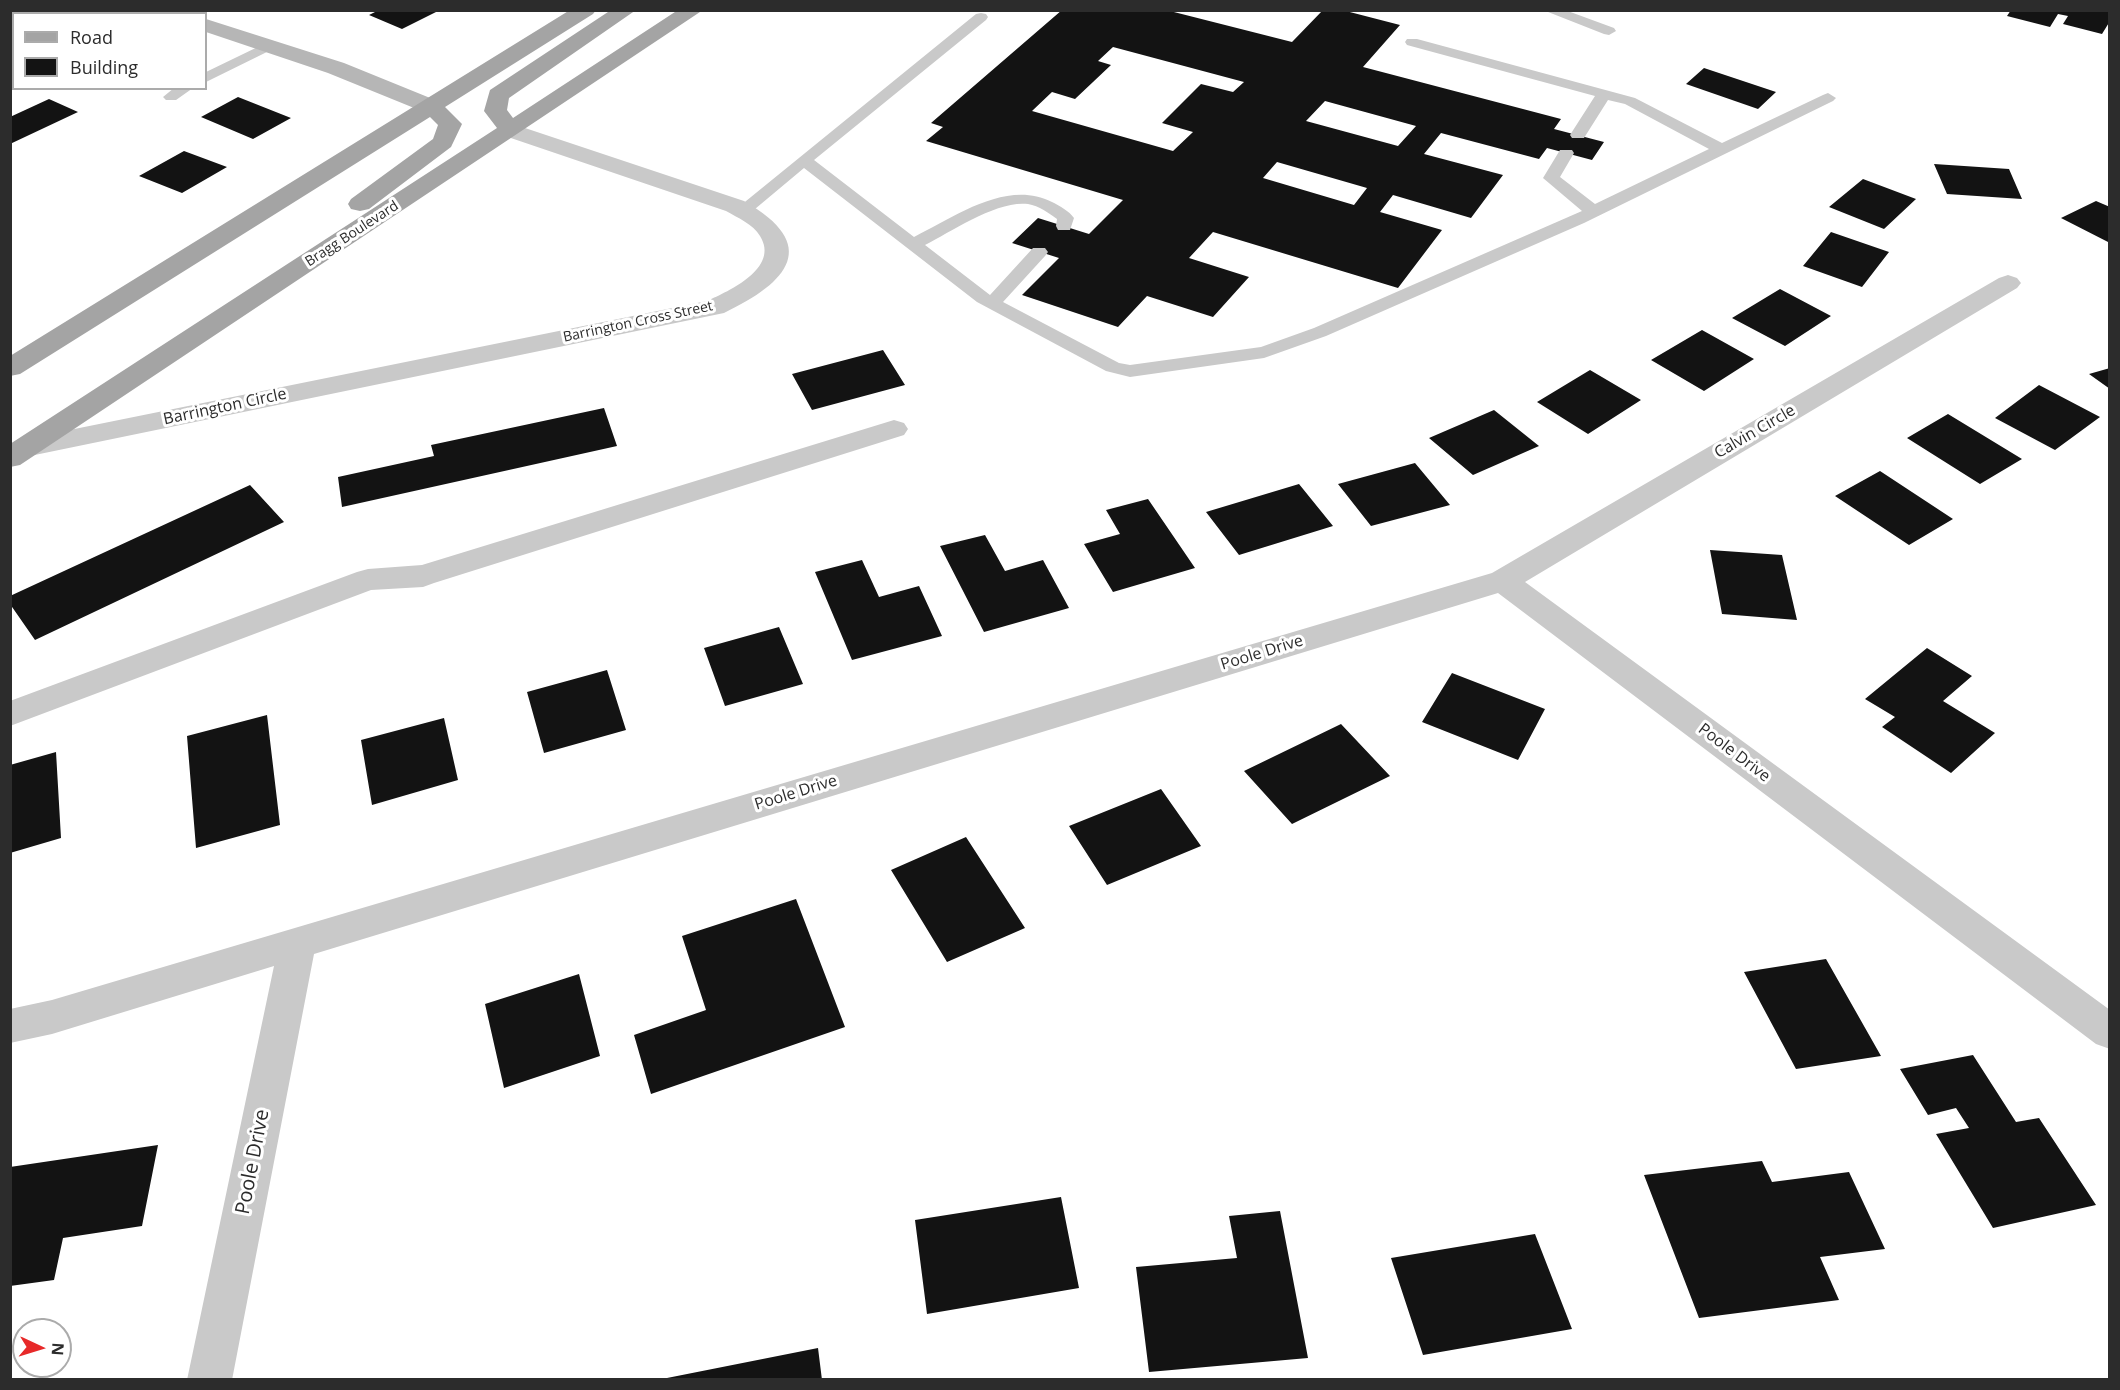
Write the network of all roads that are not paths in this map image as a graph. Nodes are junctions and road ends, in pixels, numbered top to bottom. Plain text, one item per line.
1 (586, 10) edge
2 (626, 10) edge
3 (693, 10) edge
4 (1550, 10) edge
5 (981, 17) dead end
6 (207, 25) edge
7 (1609, 31) dead end
8 (1412, 42) dead end
9 (268, 45) junction
10 (207, 77) edge
11 (183, 90) edge
12 (1604, 94) junction
13 (171, 97) dead end
14 (1828, 98) dead end
15 (432, 107) junction
16 (510, 130) junction
17 (1578, 135) dead end
18 (1723, 150) junction
19 (1566, 153) dead end
20 (804, 160) junction
21 (743, 210) junction
22 (1593, 211) junction
23 (1064, 226) dead end
24 (912, 244) junction
25 (1040, 252) dead end
26 (2008, 284) dead end
27 (992, 303) junction
28 (425, 366) joint
29 (10, 368) edge
30 (102, 398) junction
31 (894, 429) dead end
32 (18, 453) edge
33 (1503, 581) junction
34 (10, 714) edge
35 (297, 944) junction
36 (10, 1026) edge
37 (2109, 1032) edge
38 (208, 1380) edge

1 - 15 main road
2 - 16 main road
3 - 16 main road, Bragg Boulevard
4 - 7 lane
5 - 20 lane
6 - 9 street
8 - 12 lane
9 - 10 lane
9 - 15 street
11 - 13 lane
12 - 17 lane
12 - 18 lane
14 - 18 lane
15 - 29 main road
15 - 30 main road
16 - 21 street, Barrington Cross Street
16 - 30 main road, Bragg Boulevard
18 - 22 lane
19 - 22 lane
20 - 21 lane
20 - 24 lane
21 - 28 street, Barrington Cross Street
22 - 27 lane
23 - 24 lane
24 - 27 lane
25 - 27 lane
26 - 33 street, Calvin Circle
28 - 32 street, Barrington Circle
30 - 32 main road, Bragg Boulevard
31 - 34 street
33 - 35 street, Poole Drive
33 - 37 street, Poole Drive
35 - 36 street, Poole Drive
35 - 38 street, Poole Drive

